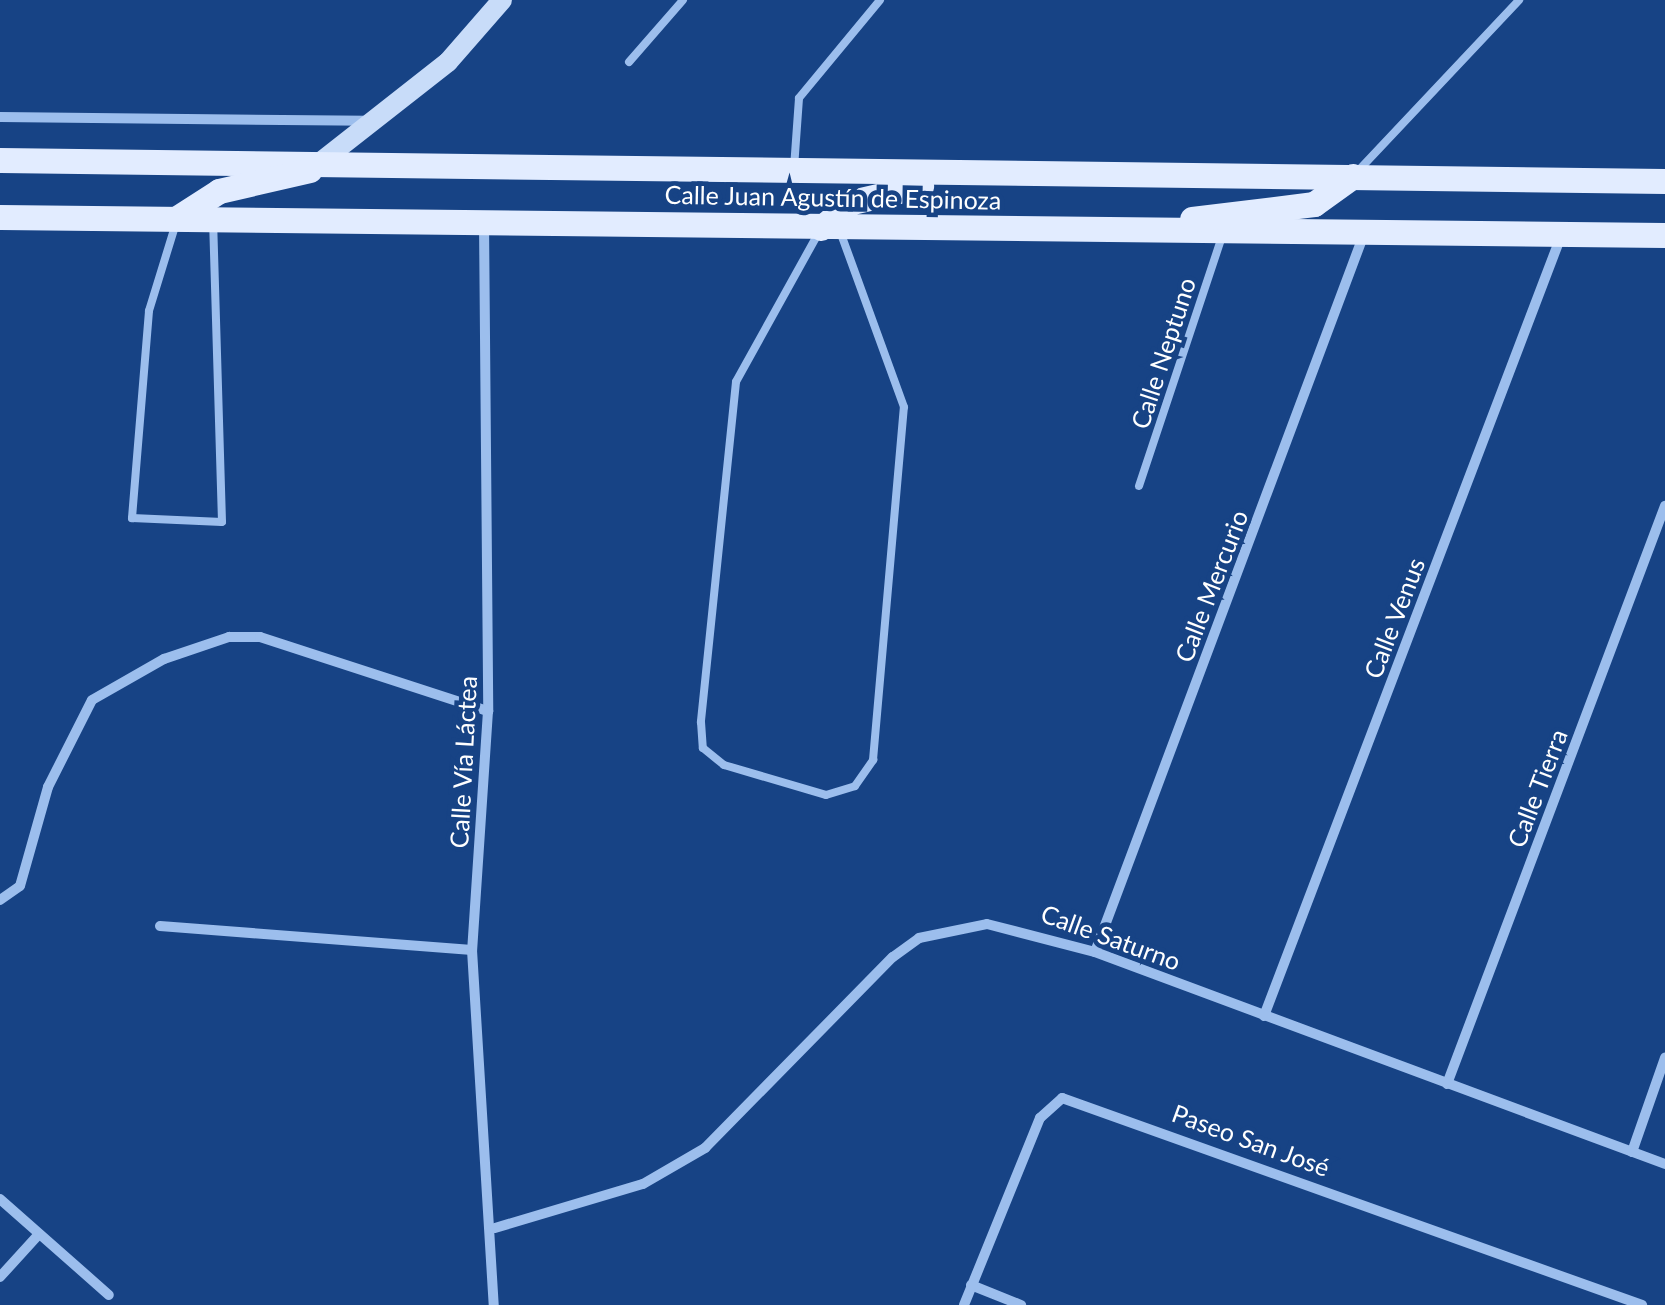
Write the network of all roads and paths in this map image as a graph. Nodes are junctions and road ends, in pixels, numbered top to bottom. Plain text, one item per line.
1 (502, 0) edge
2 (683, 0) edge
3 (880, 0) edge
4 (1519, 0) edge
5 (630, 62) dead end
6 (0, 116) edge
7 (378, 121) junction
8 (0, 160) edge
9 (318, 164) junction
10 (794, 172) junction
11 (980, 174) junction
12 (1354, 176) junction
13 (1665, 182) edge
14 (0, 217) edge
15 (177, 218) junction
16 (213, 219) junction
17 (484, 221) junction
18 (830, 228) junction
19 (1088, 231) junction
20 (1223, 233) junction
21 (1364, 234) junction
22 (1562, 234) junction
23 (1665, 235) edge
24 (1139, 486) dead end
25 (1665, 506) edge
26 (488, 712) junction
27 (0, 900) edge
28 (160, 926) dead end
29 (472, 950) junction
30 (1095, 952) junction
31 (1264, 1016) junction
32 (1665, 1058) edge
33 (1447, 1084) junction
34 (1632, 1152) junction
35 (1665, 1164) edge
36 (0, 1199) edge
37 (495, 1228) junction
38 (38, 1234) junction
39 (0, 1277) edge
40 (971, 1286) junction
41 (1608, 1293) junction
42 (109, 1296) dead end
43 (494, 1305) edge
44 (964, 1305) edge
45 (1021, 1305) edge
46 (1603, 1305) edge
47 (1642, 1305) edge

1 - 7 street
2 - 5 lane
3 - 10 lane
4 - 12 lane
6 - 7 street
7 - 9 street
8 - 9 main road, Calle Juan Agustín de Espinoza
9 - 10 main road, Calle Juan Agustín de Espinoza
9 - 15 main road
10 - 11 main road, Calle Juan Agustín de Espinoza
11 - 12 main road, Calle Juan Agustín de Espinoza
11 - 18 main road
12 - 13 main road, Calle Juan Agustín de Espinoza
12 - 19 main road
14 - 15 main road, Calle Juan Agustín de Espinoza
15 - 16 main road, Calle Juan Agustín de Espinoza
15 - 16 lane
16 - 17 main road, Calle Juan Agustín de Espinoza
17 - 18 main road, Calle Juan Agustín de Espinoza
17 - 26 street, Calle Vía Láctea
18 - 18 lane
18 - 19 main road, Calle Juan Agustín de Espinoza
19 - 20 main road, Calle Juan Agustín de Espinoza
20 - 21 main road, Calle Juan Agustín de Espinoza
20 - 24 lane, Calle Neptuno
21 - 22 main road, Calle Juan Agustín de Espinoza
21 - 30 street, Calle Mercurio
22 - 23 main road, Calle Juan Agustín de Espinoza
22 - 31 street, Calle Venus
25 - 33 street, Calle Tierra
26 - 27 street
26 - 29 street, Calle Vía Láctea
28 - 29 street
29 - 37 street, Calle Vía Láctea
30 - 31 street, Calle Saturno
30 - 37 street, Calle Saturno
31 - 33 street, Calle Saturno
32 - 34 street
33 - 34 street, Calle Saturno
34 - 35 street, Calle Saturno
36 - 38 street
37 - 43 street, Calle Vía Láctea
38 - 39 street
38 - 42 street
40 - 41 street, Paseo San José
40 - 44 street, Paseo San José
40 - 45 street
41 - 46 street
41 - 47 street, Paseo San José

